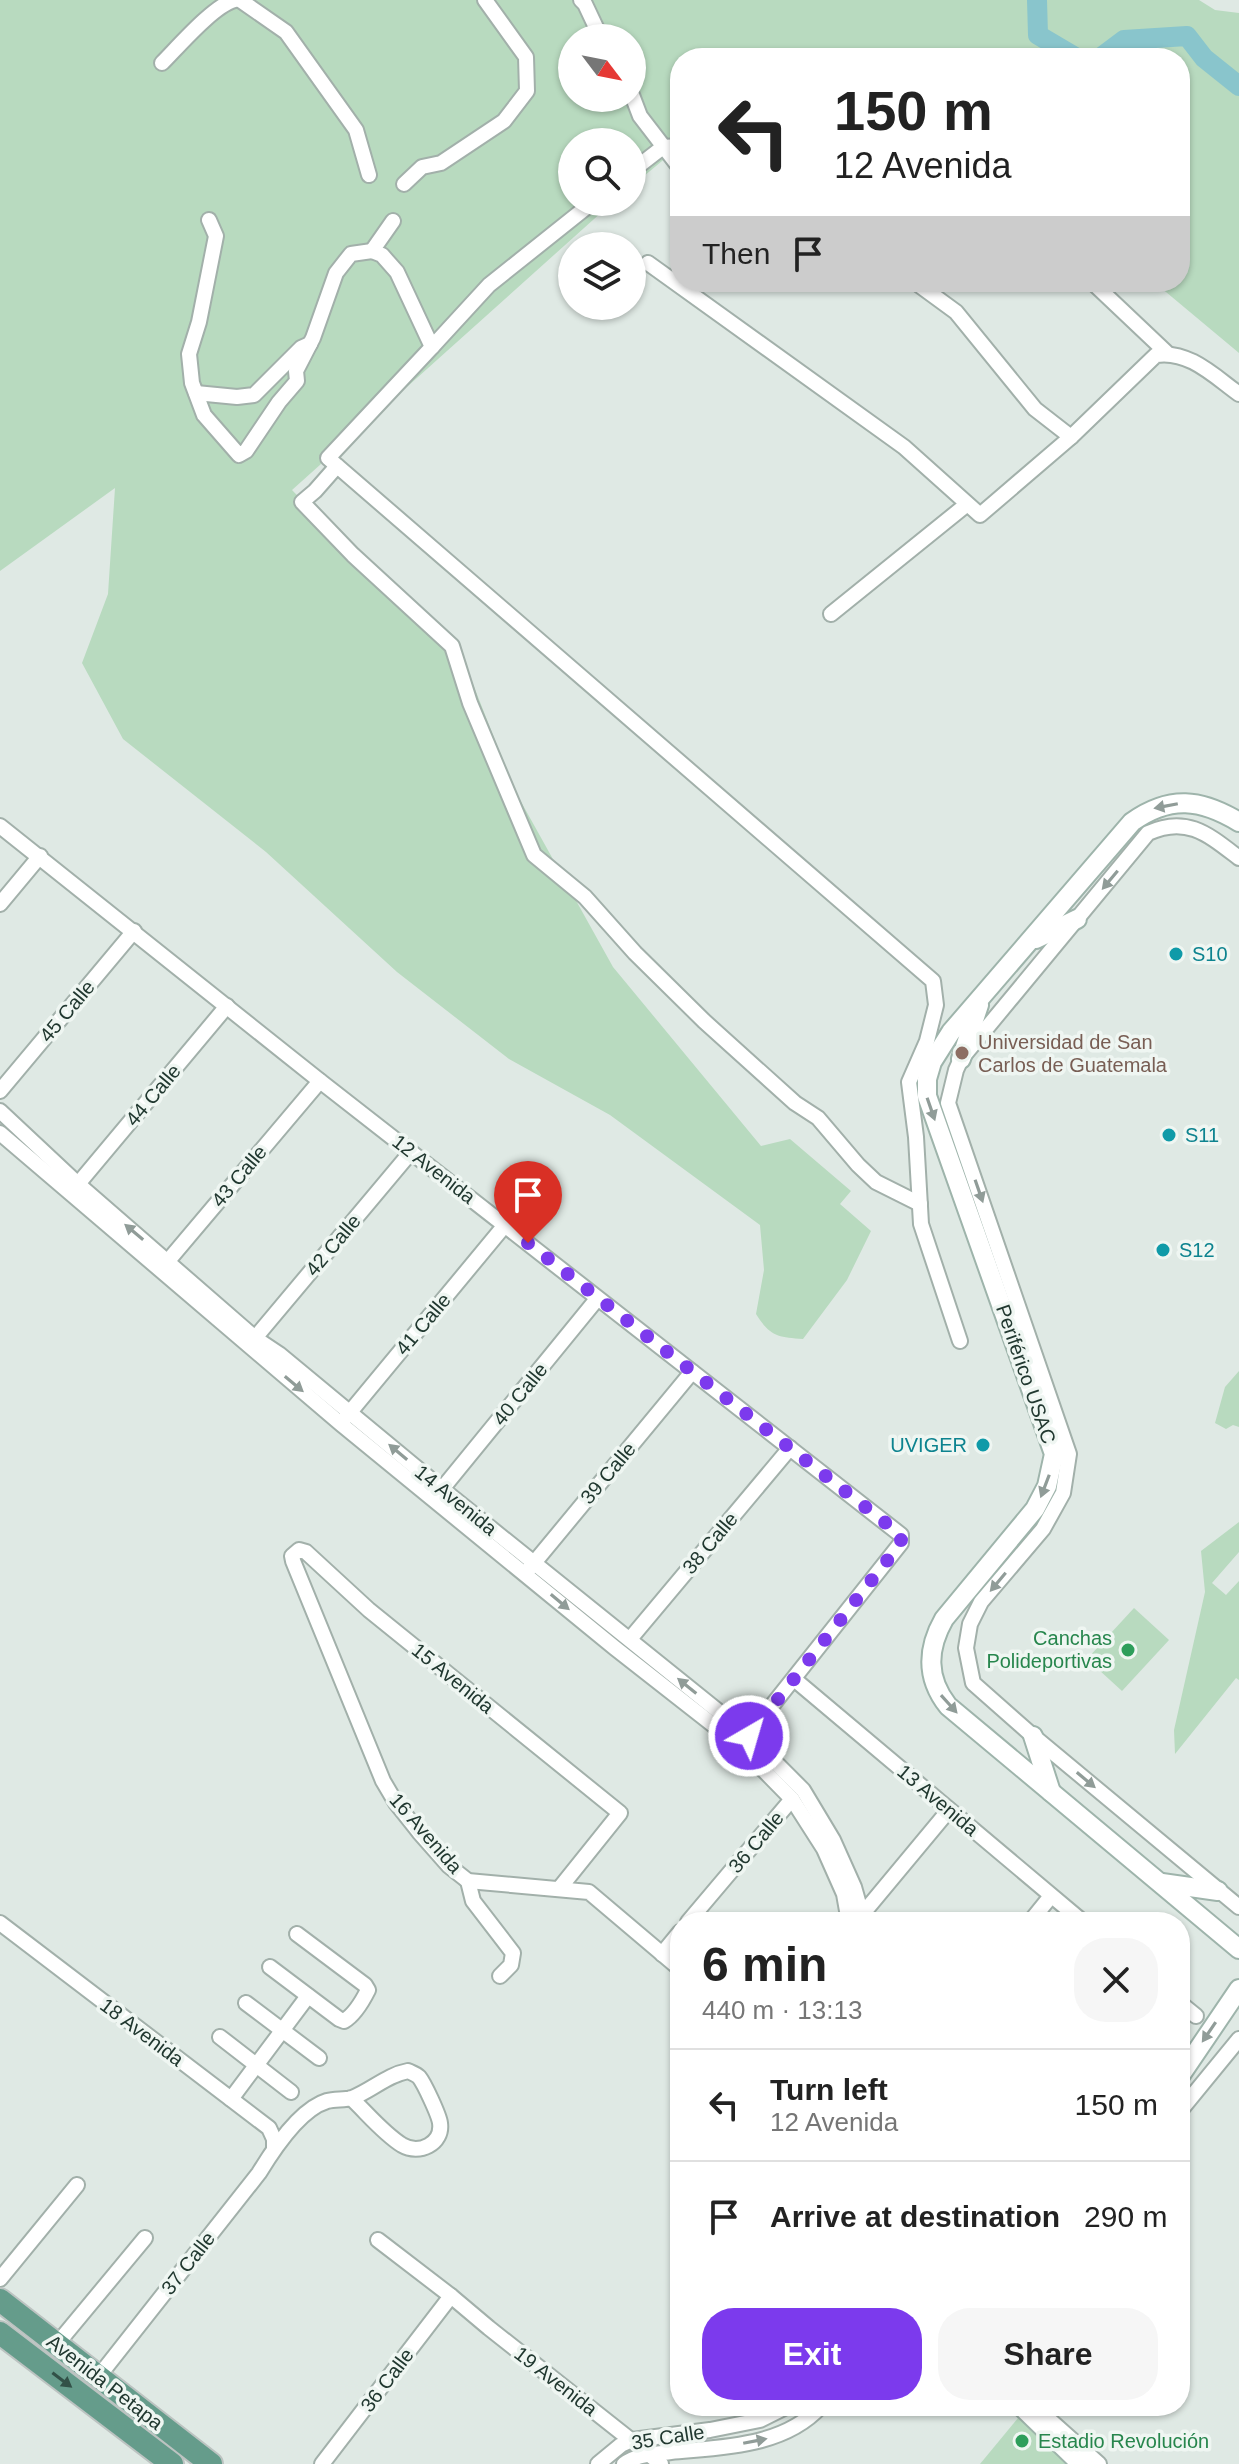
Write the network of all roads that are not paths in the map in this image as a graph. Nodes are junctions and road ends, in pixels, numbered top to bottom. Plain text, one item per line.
1 (238, 0) edge
2 (485, 0) edge
3 (581, 0) edge
4 (594, 24) edge
5 (162, 63) dead end
6 (638, 112) edge
7 (663, 147) junction
8 (670, 147) edge
9 (670, 156) edge
10 (646, 160) edge
11 (369, 175) dead end
12 (404, 184) dead end
13 (575, 216) edge
14 (209, 220) dead end
15 (393, 221) dead end
16 (372, 251) junction
17 (648, 263) dead end
18 (670, 279) edge
19 (688, 292) edge
20 (929, 292) edge
21 (1103, 292) edge
22 (311, 343) junction
23 (432, 347) junction
24 (1167, 353) junction
25 (196, 393) junction
26 (1239, 394) edge
27 (1071, 437) junction
28 (337, 466) junction
29 (966, 505) junction
30 (831, 614) dead end
31 (1239, 822) edge
32 (0, 826) edge
33 (40, 856) junction
34 (1239, 858) edge
35 (0, 904) edge
36 (1077, 919) junction
37 (134, 931) junction
38 (1028, 943) junction
39 (983, 995) junction
40 (227, 1006) junction
41 (961, 1059) junction
42 (320, 1081) junction
43 (0, 1091) edge
44 (0, 1111) edge
45 (0, 1133) edge
46 (411, 1152) junction
47 (78, 1184) junction
48 (920, 1204) junction
49 (505, 1225) junction
50 (163, 1266) junction
51 (597, 1299) junction
52 (255, 1338) junction
53 (960, 1341) dead end
54 (692, 1372) junction
55 (345, 1418) junction
56 (790, 1448) junction
57 (442, 1489) junction
58 (293, 1561) joint
59 (529, 1568) junction
60 (630, 1639) junction
61 (794, 1679) junction
62 (1033, 1736) junction
63 (744, 1741) junction
64 (1051, 1792) junction
65 (792, 1799) junction
66 (949, 1810) junction
67 (468, 1881) junction
68 (1159, 1883) junction
69 (559, 1889) junction
70 (1218, 1891) junction
71 (1051, 1896) junction
72 (1239, 1907) edge
73 (696, 1912) edge
74 (854, 1912) edge
75 (857, 1912) edge
76 (865, 1912) edge
77 (1038, 1912) edge
78 (1071, 1912) edge
79 (0, 1923) edge
80 (297, 1934) dead end
81 (670, 1944) edge
82 (1239, 1949) edge
83 (662, 1954) junction
84 (670, 1961) edge
85 (270, 1967) dead end
86 (500, 1976) dead end
87 (1239, 1989) edge
88 (308, 1996) junction
89 (246, 2003) dead end
90 (1190, 2011) edge
91 (1196, 2016) dead end
92 (282, 2031) junction
93 (220, 2037) dead end
94 (1239, 2039) edge
95 (319, 2058) dead end
96 (1190, 2061) edge
97 (257, 2064) junction
98 (291, 2092) dead end
99 (351, 2098) junction
100 (231, 2099) junction
101 (1190, 2099) edge
102 (274, 2148) junction
103 (77, 2185) dead end
104 (145, 2238) dead end
105 (378, 2240) dead end
106 (0, 2279) edge
107 (451, 2296) junction
108 (0, 2300) edge
109 (0, 2316) edge
110 (30, 2324) junction
111 (0, 2333) edge
112 (57, 2344) junction
113 (99, 2376) junction
114 (768, 2416) edge
115 (812, 2416) edge
116 (1031, 2416) edge
117 (1045, 2416) edge
118 (632, 2440) junction
119 (187, 2445) junction
120 (163, 2457) edge
121 (656, 2459) edge
122 (211, 2464) edge
123 (322, 2464) edge
124 (598, 2464) edge
125 (624, 2464) edge
126 (1081, 2464) edge
127 (1099, 2464) edge

1 - 5 street
1 - 11 street
2 - 12 street
3 - 4 street
6 - 7 street
7 - 8 street
7 - 9 street
7 - 10 street
13 - 23 street
14 - 25 street
15 - 16 street
16 - 22 street
16 - 23 street
17 - 18 street
19 - 29 street
20 - 27 street
21 - 24 street
22 - 25 street
22 - 25 street
23 - 28 street
24 - 26 street
24 - 27 street
27 - 29 street
28 - 48 street
28 - 48 street
29 - 30 street
31 -> 38 street, Periférico USAC
32 - 33 street, 12 Avenida
33 - 35 street
33 - 37 street, 12 Avenida
34 -> 36 street, Periférico USAC
36 - 38 street
36 - 41 street, Periférico USAC
37 - 40 street, 12 Avenida
37 - 43 street, 45 Calle
38 - 39 street, Periférico USAC
39 - 41 street
39 -> 64 street, Periférico USAC
40 - 42 street, 12 Avenida
40 - 47 street, 44 Calle
41 -> 62 street, Periférico USAC
42 - 46 street, 12 Avenida
42 - 50 street, 43 Calle
44 - 47 street, 14 Avenida
45 - 50 street, 14 Avenida
46 - 49 street, 12 Avenida
46 - 52 street, 42 Calle
50 -> 47 street, 14 Avenida
48 - 53 street
49 - 51 street, 12 Avenida
49 - 55 street, 41 Calle
50 - 52 street, 14 Avenida
50 -> 55 street, 14 Avenida
51 - 54 street, 12 Avenida
51 - 57 street, 40 Calle
52 - 55 street, 14 Avenida
54 - 56 street, 12 Avenida
54 - 59 street, 39 Calle
57 -> 55 street, 14 Avenida
55 - 59 street, 14 Avenida
56 - 60 street, 38 Calle
56 - 61 street, 12 Avenida
57 - 59 street, 14 Avenida
58 - 67 street, 16 Avenida
58 - 69 street, 15 Avenida
59 - 60 street, 14 Avenida
59 -> 63 street, 14 Avenida
63 -> 60 street, 14 Avenida
61 - 63 street
61 - 66 street, 13 Avenida
62 - 64 street
62 -> 70 street, Periférico USAC
63 - 65 street, 14 Avenida
63 - 75 street, 14 Avenida
64 - 68 street, Periférico USAC
65 - 73 street, 36 Calle
65 - 74 street, 14 Avenida
66 - 71 street, 13 Avenida
66 - 76 street
67 - 69 street, 16 Avenida
67 - 86 street
68 - 70 street
68 - 82 street, Periférico USAC
69 - 83 street, 16 Avenida
70 - 72 street, Periférico USAC
71 - 77 street
71 - 78 street, 13 Avenida
79 - 100 street, 18 Avenida
80 - 88 street
81 - 83 street
83 - 84 street, 16 Avenida
85 - 88 street
87 -> 96 street
88 - 92 street
89 - 92 street
90 - 91 street
92 - 95 street
92 - 97 street
93 - 97 street
94 - 101 street
97 - 98 street
97 - 100 street
99 - 99 street, 37 Calle
99 - 102 street, 37 Calle
100 - 102 street, 18 Avenida
102 - 113 street, 37 Calle
103 - 106 street
104 - 112 street
105 - 107 street, 19 Avenida
107 - 118 street, 19 Avenida
107 - 123 street, 36 Calle
108 - 110 main road, Avenida Petapa
109 - 110 main road
110 - 112 main road, Avenida Petapa
111 -> 120 main road, Avenida Petapa
112 - 113 main road, Avenida Petapa
113 - 119 main road, Avenida Petapa
114 - 118 street, 35 Calle
121 -> 115 street, 35 Calle
116 - 126 street
117 - 127 street
118 - 121 street, 19 Avenida
118 - 124 street, 35 Calle
119 - 120 main road
119 - 122 main road, Avenida Petapa
121 - 125 street, 35 Calle

